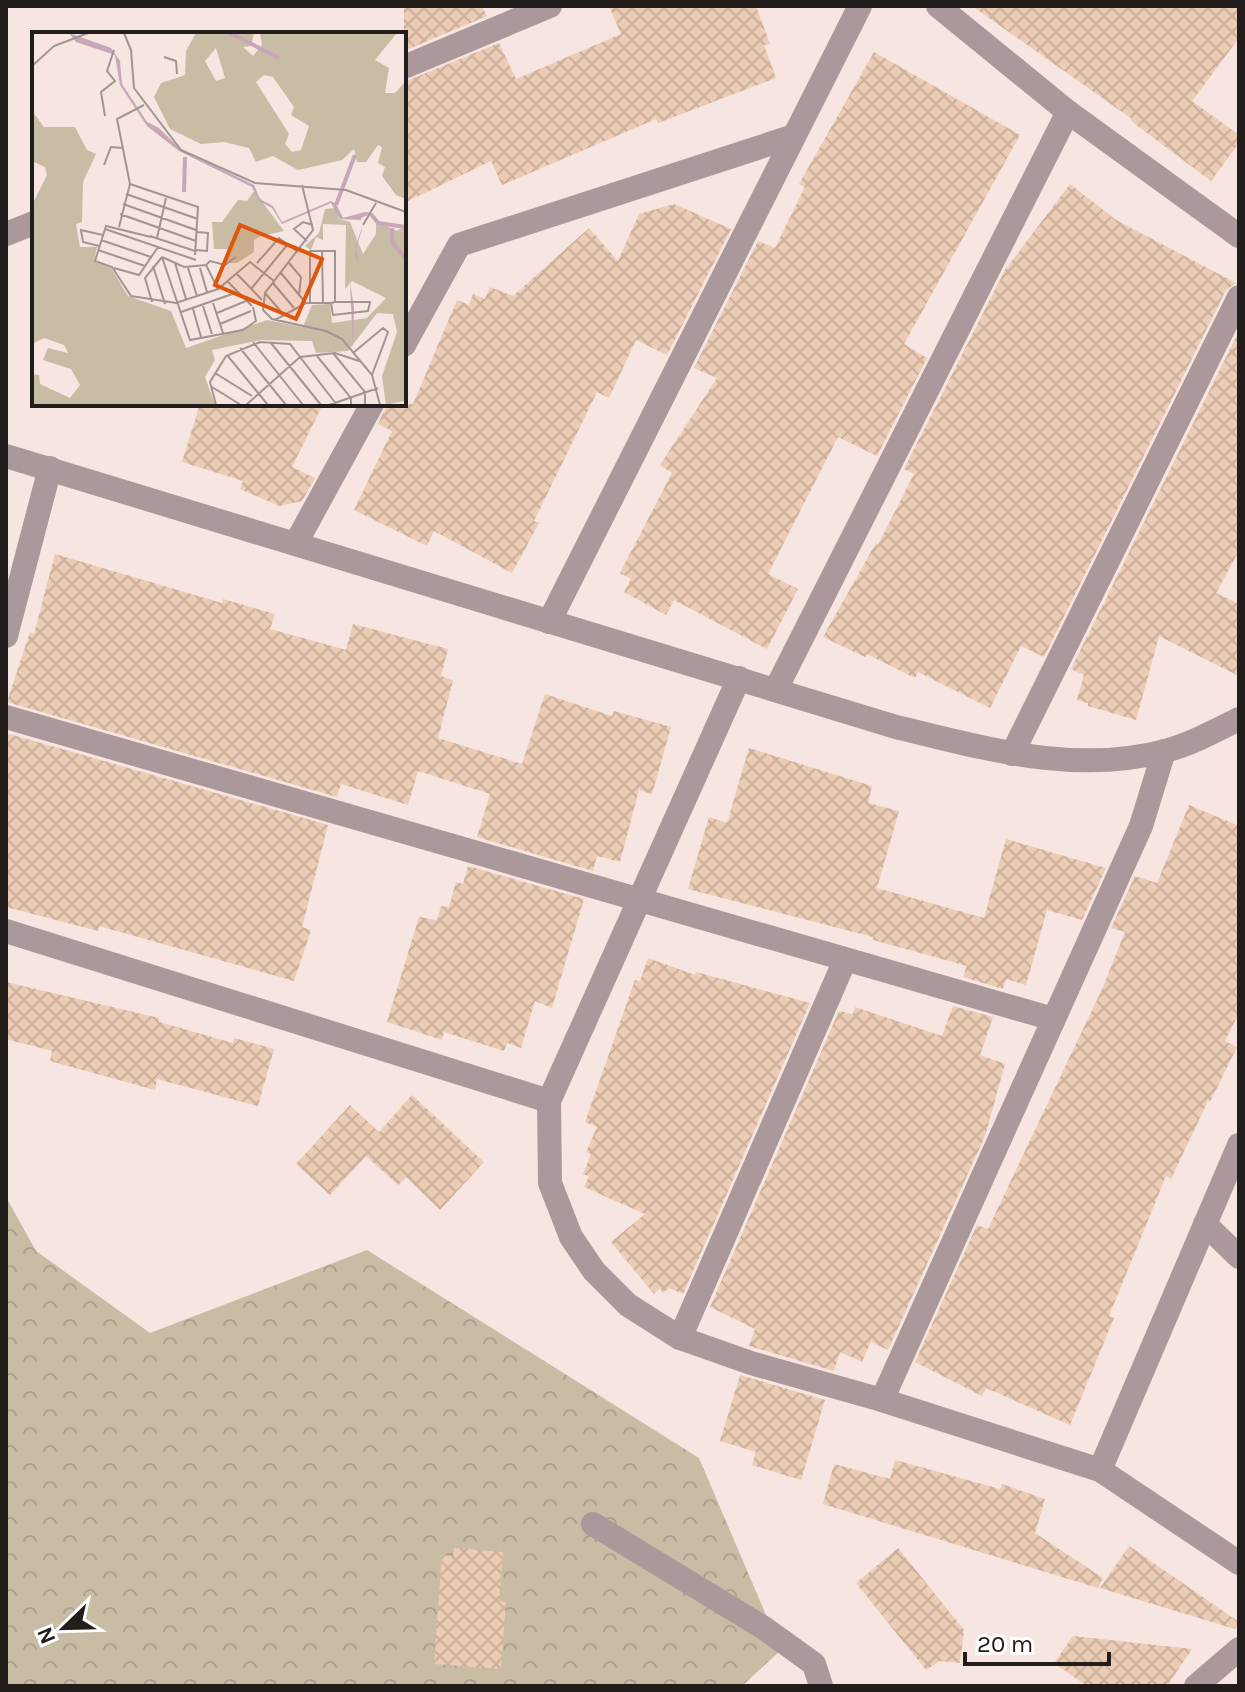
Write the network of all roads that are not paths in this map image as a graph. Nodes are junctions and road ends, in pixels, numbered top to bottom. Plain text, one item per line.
1 (550, 6) edge
2 (860, 6) edge
3 (938, 6) edge
4 (406, 66) edge
5 (1068, 112) junction
6 (794, 136) junction
7 (32, 224) edge
8 (6, 234) edge
9 (1239, 236) edge
10 (1239, 297) edge
11 (406, 341) edge
12 (371, 406) edge
13 (6, 456) edge
14 (50, 468) junction
15 (296, 543) junction
16 (549, 622) junction
17 (6, 636) edge
18 (739, 678) junction
19 (776, 689) junction
20 (6, 717) edge
21 (1239, 719) edge
22 (1164, 751) junction
23 (1012, 754) junction
24 (641, 899) junction
25 (6, 931) edge
26 (845, 960) junction
27 (1053, 1019) junction
28 (549, 1101) junction
29 (1239, 1145) edge
30 (1205, 1224) junction
31 (1239, 1257) edge
32 (680, 1338) junction
33 (882, 1400) junction
34 (1100, 1470) junction
35 (593, 1524) dead end
36 (1239, 1563) edge
37 (1239, 1649) edge
38 (821, 1686) edge
39 (1196, 1686) edge

1 - 4 street
2 - 6 street
3 - 5 street
5 - 9 street
5 - 19 street
6 - 11 street
6 - 16 street
7 - 8 street
10 - 23 street
12 - 15 street
13 - 14 street
14 - 15 street
14 - 17 street
15 - 16 street
16 - 18 street
18 - 19 street
18 - 24 street
19 - 23 street
20 - 24 street
21 - 22 street
22 - 23 street
22 - 27 street
24 - 26 street
24 - 28 street
25 - 28 street
26 - 27 street
26 - 32 street
27 - 33 street
28 - 32 street
29 - 30 street
30 - 31 street
30 - 34 street
32 - 33 street
33 - 34 street
34 - 36 street
35 - 38 street
37 - 39 street

